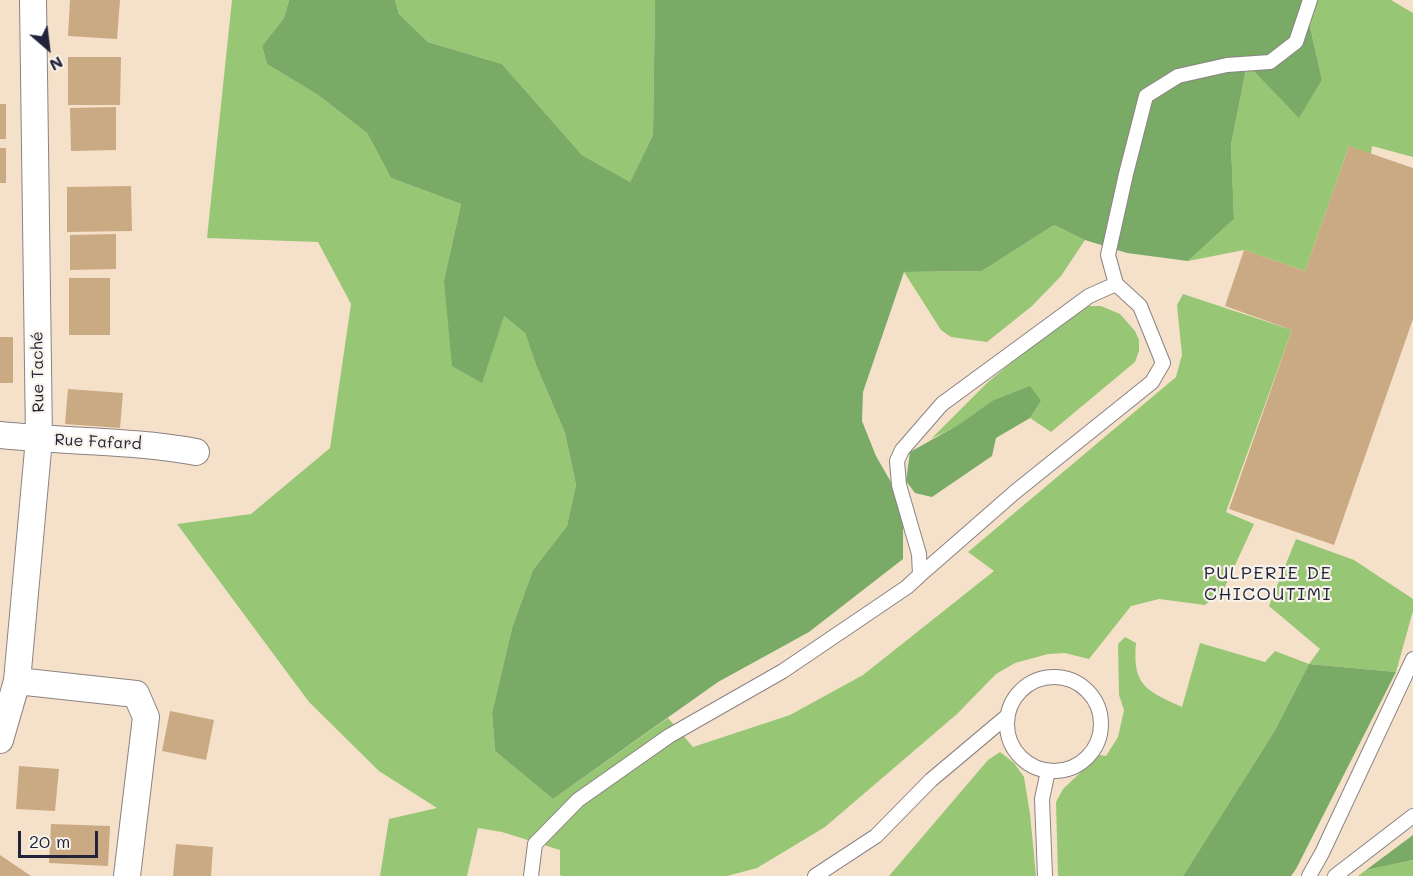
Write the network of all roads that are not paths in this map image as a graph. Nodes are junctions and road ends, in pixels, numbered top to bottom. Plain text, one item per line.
1 (33, 0) edge
2 (1310, 0) edge
3 (1116, 284) junction
4 (0, 435) edge
5 (39, 439) junction
6 (196, 452) dead end
7 (920, 575) junction
8 (1412, 666) edge
9 (17, 681) junction
10 (1006, 717) junction
11 (0, 740) edge
12 (1048, 771) junction
13 (1413, 816) edge
14 (127, 876) edge
15 (531, 876) edge
16 (814, 876) edge
17 (1045, 876) edge
18 (1309, 876) edge
19 (1335, 876) edge

1 - 5 street, Rue Taché
2 - 3 lane
3 - 7 lane
3 - 7 lane
4 - 5 street, Rue Fafard
5 - 6 street, Rue Fafard
5 - 9 street, Rue Taché
7 - 15 lane
8 - 18 lane
9 - 11 street, Rue Taché
9 - 14 street
10 - 12 lane
10 - 12 lane
10 - 16 lane
12 - 17 lane
13 - 19 lane

